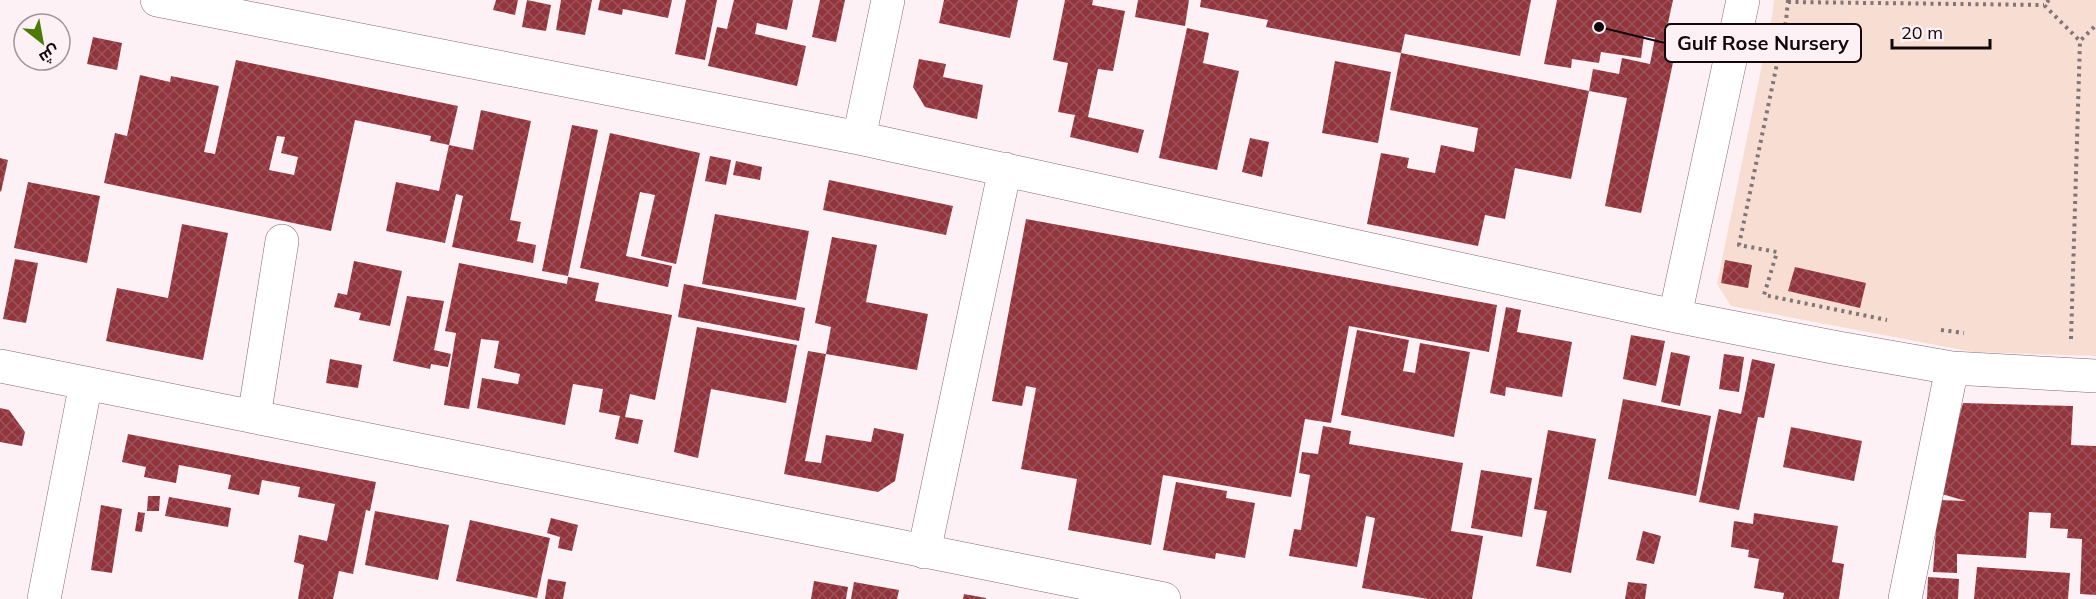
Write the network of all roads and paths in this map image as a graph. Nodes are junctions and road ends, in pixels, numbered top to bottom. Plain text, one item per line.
1 (157, 0) edge
2 (888, 0) edge
3 (1743, 0) edge
4 (2049, 0) edge
5 (1788, 1) edge
6 (2044, 5) junction
7 (2096, 25) edge
8 (2080, 41) junction
9 (859, 138) junction
10 (1005, 169) junction
11 (282, 240) dead end
12 (1675, 316) junction
13 (1891, 321) dead end
14 (1935, 329) dead end
15 (1966, 333) dead end
16 (2061, 339) dead end
17 (0, 366) edge
18 (1952, 368) junction
19 (2096, 376) edge
20 (86, 383) junction
21 (254, 417) junction
22 (924, 552) junction
23 (44, 599) edge
24 (1164, 599) edge
25 (1905, 599) edge

1 - 9 street
2 - 9 street
3 - 12 street
4 - 6 path
5 - 6 path
5 - 13 path
6 - 8 path
7 - 8 path
8 - 16 path
9 - 10 street
10 - 12 street
10 - 22 street
11 - 21 street
12 - 18 street
14 - 15 path
17 - 20 street
18 - 19 street
18 - 25 street
20 - 21 street
20 - 23 street
21 - 22 street
22 - 24 street

